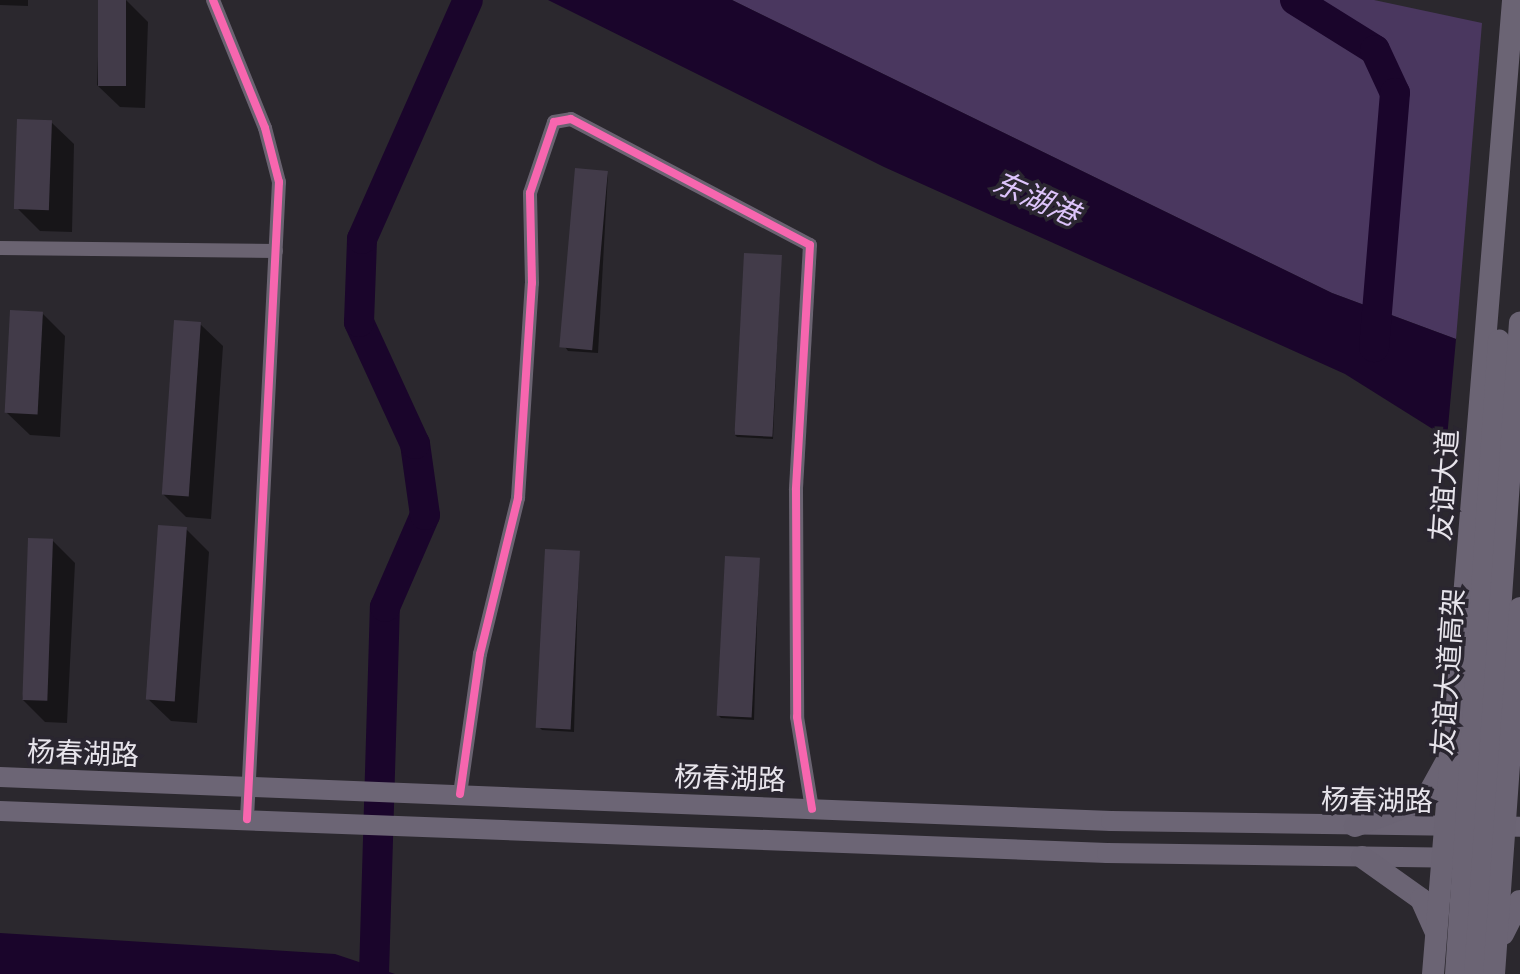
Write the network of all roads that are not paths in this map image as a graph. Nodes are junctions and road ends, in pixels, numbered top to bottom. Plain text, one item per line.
1 (213, 0) edge
2 (1513, 0) edge
3 (1520, 40) edge
4 (0, 248) edge
5 (276, 251) junction
6 (1520, 323) edge
7 (1520, 608) edge
8 (1460, 664) junction
9 (1517, 696) edge
10 (0, 777) edge
11 (248, 786) junction
12 (450, 794) junction
13 (812, 809) junction
14 (0, 811) edge
15 (247, 819) junction
16 (1355, 826) junction
17 (1513, 828) edge
18 (1446, 829) junction
19 (1362, 857) junction
20 (1513, 857) edge
21 (1444, 858) junction
22 (1520, 901) edge
23 (1436, 937) junction
24 (1494, 964) edge
25 (1433, 974) edge
26 (1456, 974) edge
27 (1475, 974) edge

1 - 5 street
2 - 8 main road, 友谊大道
3 - 26 main road, 友谊大道高架
4 - 5 street
5 - 11 street
6 - 27 main road, 友谊大道高架
7 - 9 main road
8 - 16 main road
8 - 18 main road, 友谊大道
9 - 17 main road
10 - 11 main road, 杨春湖路
11 - 12 main road, 杨春湖路
11 - 15 street
12 - 13 main road, 杨春湖路
12 - 13 street
13 - 16 main road, 杨春湖路
14 - 15 main road, 杨春湖路
15 - 19 main road, 杨春湖路
16 - 18 main road, 杨春湖路
17 - 18 main road, 杨春湖路
17 - 20 main road
18 - 21 main road, 友谊大道
19 - 21 main road, 杨春湖路
19 - 23 main road
20 - 21 main road, 杨春湖路
20 - 24 main road
21 - 23 main road, 友谊大道
22 - 24 main road
23 - 25 main road, 友谊大道

